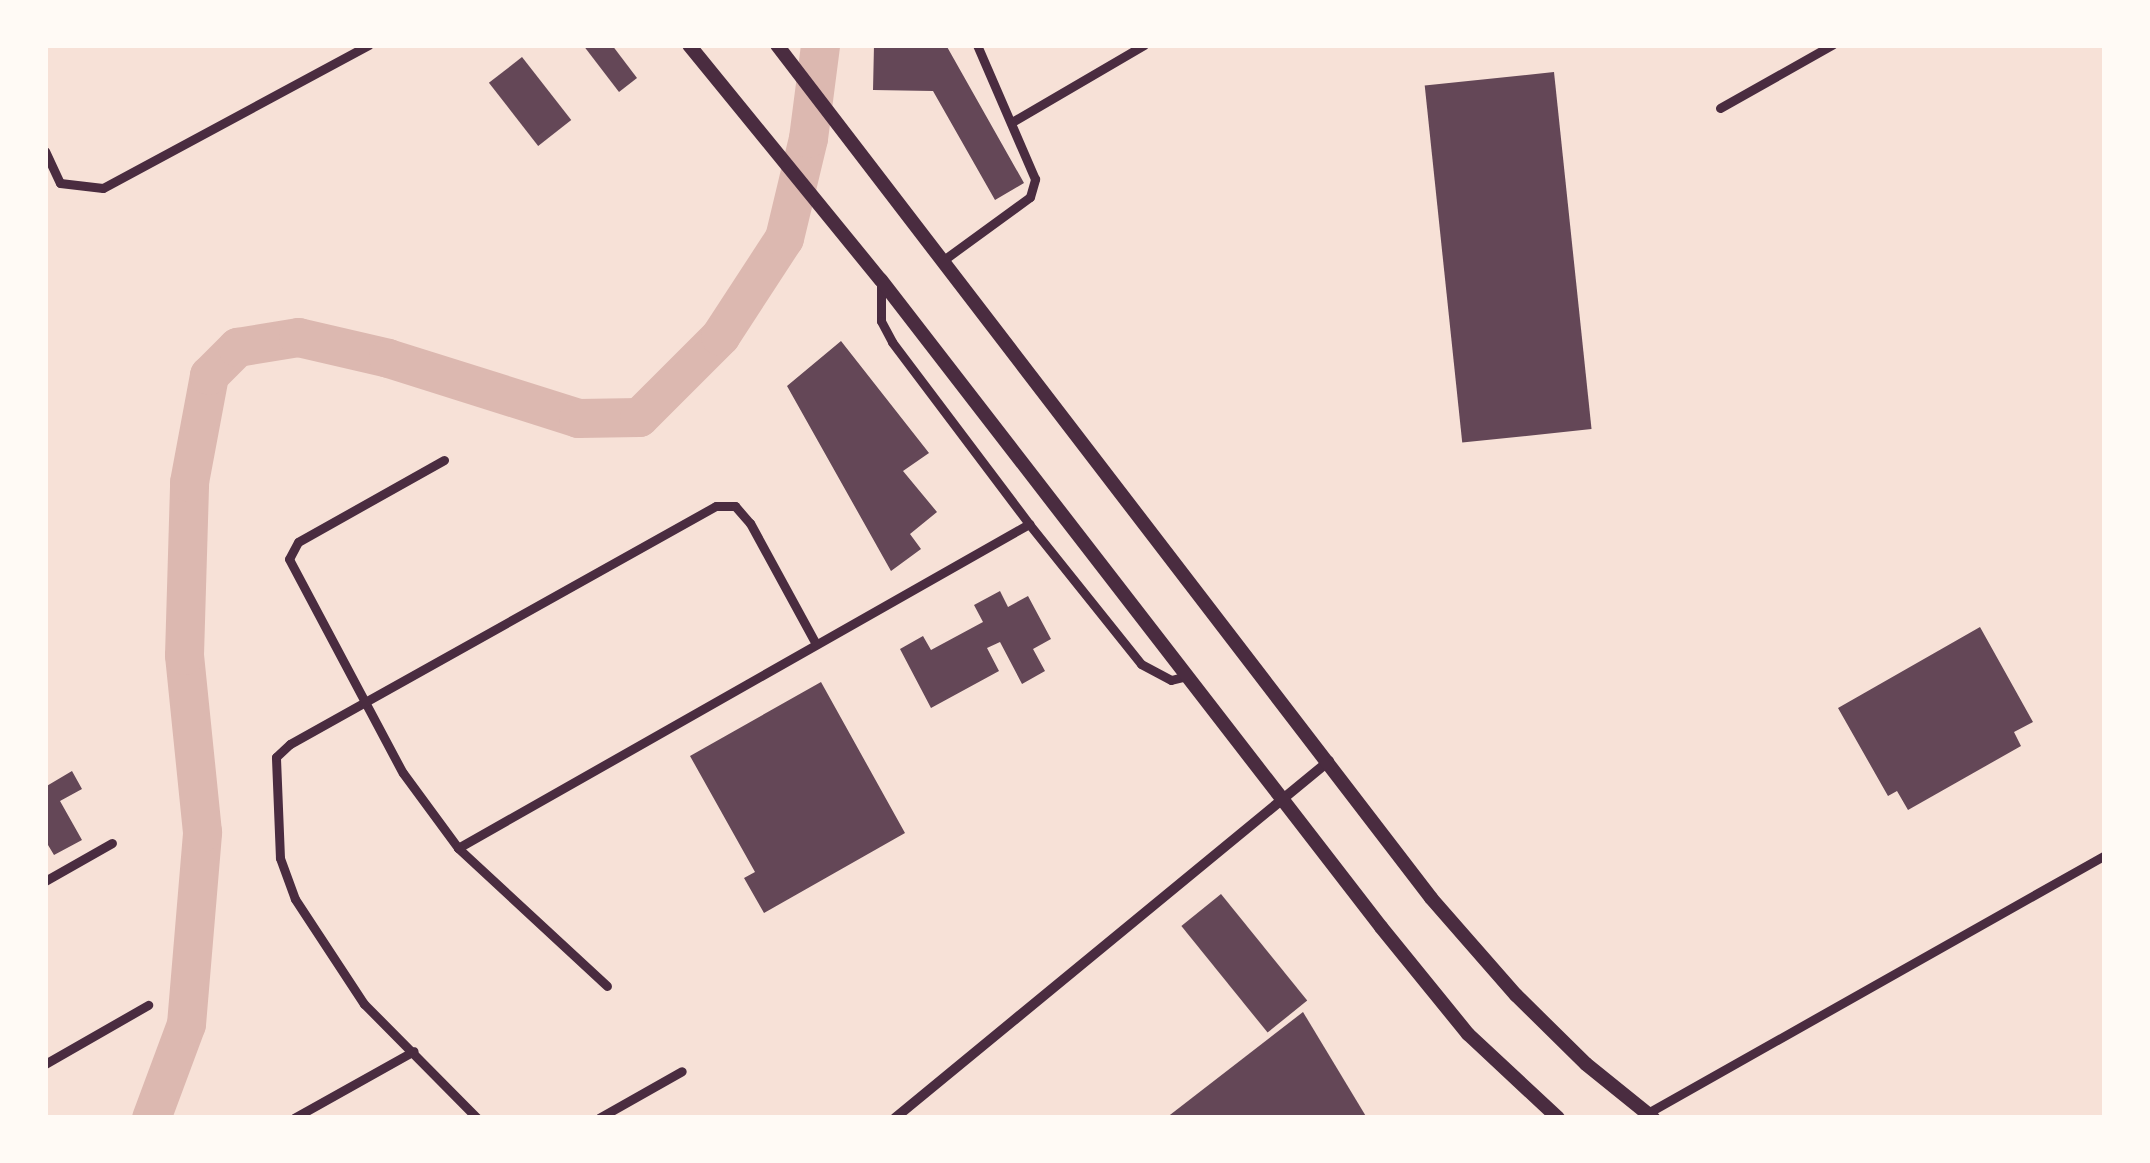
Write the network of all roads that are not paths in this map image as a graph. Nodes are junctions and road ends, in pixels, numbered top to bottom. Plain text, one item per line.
1 (369, 45) edge
2 (689, 45) edge
3 (776, 45) edge
4 (977, 45) edge
5 (1144, 45) edge
6 (1832, 45) edge
7 (1720, 108) dead end
8 (1012, 122) junction
9 (45, 151) edge
10 (945, 259) junction
11 (881, 280) junction
12 (444, 460) dead end
13 (1029, 524) junction
14 (816, 644) junction
15 (1187, 676) junction
16 (364, 703) junction
17 (1329, 761) junction
18 (1279, 800) junction
19 (112, 843) dead end
20 (458, 848) junction
21 (2105, 855) edge
22 (45, 881) edge
23 (607, 986) dead end
24 (148, 1005) dead end
25 (414, 1051) junction
26 (45, 1064) edge
27 (682, 1071) dead end
28 (1650, 1116) edge
29 (294, 1118) edge
30 (477, 1118) edge
31 (598, 1118) edge
32 (895, 1118) edge
33 (1558, 1118) edge

1 - 9 street
2 - 11 main road
3 - 10 main road
4 - 8 street
5 - 8 street
6 - 7 street
8 - 10 street
10 - 17 main road
11 - 13 street
11 - 15 main road
12 - 16 street
13 - 14 street
13 - 15 street
14 - 16 street
14 - 20 street
15 - 18 main road
16 - 20 street
16 - 25 street
17 - 18 street
17 - 28 main road
18 - 32 street
18 - 33 main road
19 - 22 street
20 - 23 street
21 - 28 street
24 - 26 street
25 - 29 street
25 - 30 street
27 - 31 street

